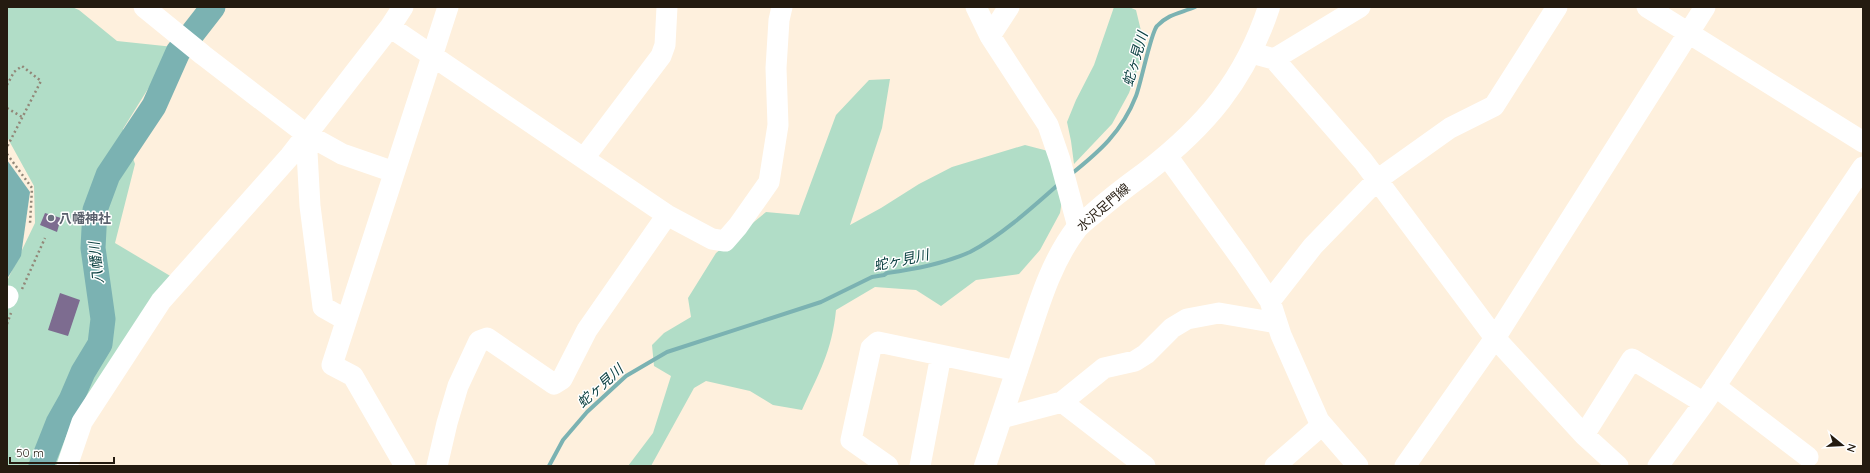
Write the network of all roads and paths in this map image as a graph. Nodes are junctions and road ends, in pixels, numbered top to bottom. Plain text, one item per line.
1 (403, 7) edge
2 (448, 7) edge
3 (667, 7) edge
4 (782, 7) edge
5 (976, 7) edge
6 (1009, 7) edge
7 (1360, 7) edge
8 (1557, 7) edge
9 (1648, 7) edge
10 (1705, 7) edge
11 (147, 8) edge
12 (1267, 15) edge
13 (390, 27) junction
14 (1689, 33) junction
15 (990, 36) junction
16 (1252, 53) junction
17 (432, 55) junction
18 (1274, 59) junction
19 (7, 85) edge
20 (7, 108) edge
21 (22, 117) junction
22 (306, 134) junction
23 (1863, 142) edge
24 (7, 147) edge
25 (7, 154) edge
26 (1167, 156) junction
27 (584, 158) junction
28 (1863, 167) edge
29 (394, 172) junction
30 (1378, 180) junction
31 (667, 215) junction
32 (30, 224) dead end
33 (1078, 227) junction
34 (45, 238) dead end
35 (12, 299) edge
36 (1270, 301) junction
37 (346, 320) junction
38 (1277, 323) junction
39 (7, 324) edge
40 (1495, 338) junction
41 (941, 355) junction
42 (1017, 371) junction
43 (1710, 394) junction
44 (1062, 402) junction
45 (1001, 418) junction
46 (1322, 425) junction
47 (1584, 435) junction
48 (1808, 457) dead end
49 (67, 466) edge
50 (405, 466) edge
51 (437, 466) edge
52 (888, 466) edge
53 (920, 466) edge
54 (985, 466) edge
55 (1145, 466) edge
56 (1275, 466) edge
57 (1358, 466) edge
58 (1405, 466) edge
59 (1618, 466) edge
60 (1658, 466) edge

1 - 13 street
2 - 17 street
3 - 27 street
4 - 31 street
5 - 15 street
6 - 15 street
7 - 18 street
8 - 30 street
9 - 14 street
10 - 14 street
11 - 22 street
12 - 16 main road, 水沢足門線
13 - 17 street
13 - 22 street
14 - 23 street
14 - 40 street
15 - 33 street
16 - 18 street
16 - 26 main road, 水沢足門線
17 - 27 street
17 - 29 street
18 - 30 street
19 - 21 path
20 - 21 path
21 - 24 path
22 - 29 street
22 - 37 street
22 - 49 street
25 - 32 path
26 - 33 main road, 水沢足門線
26 - 36 street
27 - 31 street
28 - 43 street
29 - 37 street
30 - 36 street
30 - 40 street
31 - 51 street
33 - 42 main road, 水沢足門線
34 - 35 path
35 - 39 path
36 - 38 street
37 - 50 street
38 - 44 street
38 - 46 street
40 - 47 street
40 - 58 street
41 - 42 street
41 - 52 street
41 - 53 street
42 - 45 main road, 水沢足門線
43 - 47 street
43 - 48 street
43 - 60 street
44 - 45 street
44 - 55 street
45 - 54 main road, 水沢足門線
46 - 56 street
46 - 57 street
47 - 59 street

